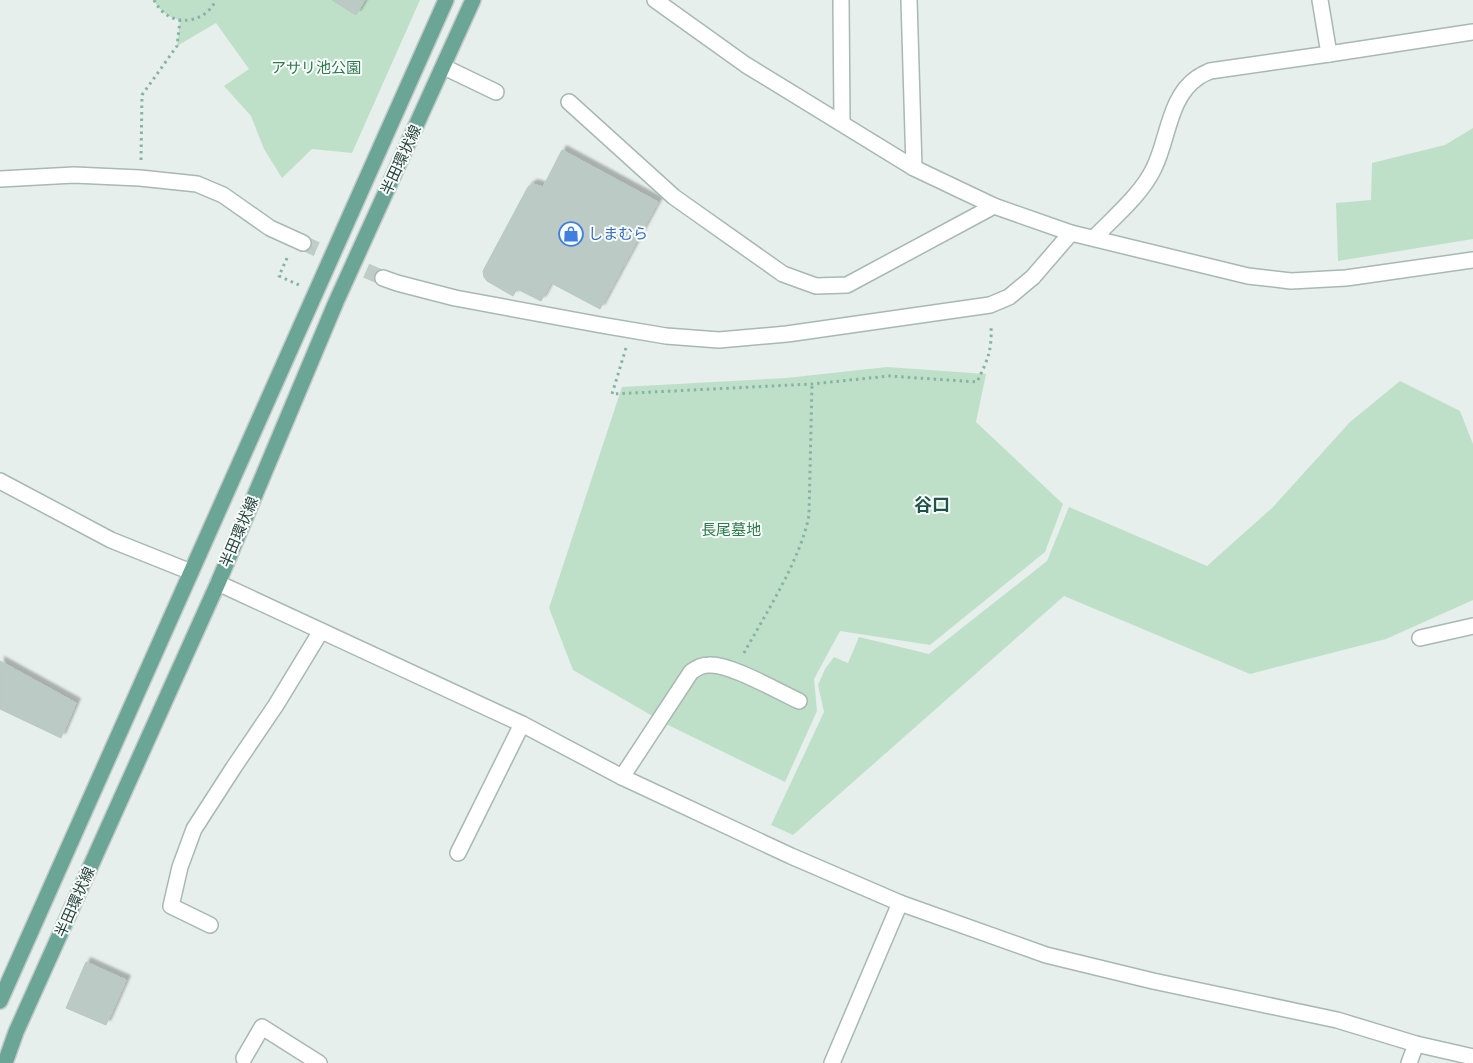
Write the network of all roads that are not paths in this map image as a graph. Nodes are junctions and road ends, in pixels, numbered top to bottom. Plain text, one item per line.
1 (446, 0) edge
2 (473, 0) edge
3 (655, 0) edge
4 (841, 0) edge
5 (909, 0) edge
6 (1320, 0) edge
7 (1473, 32) edge
8 (1329, 54) junction
9 (444, 67) junction
10 (496, 92) dead end
11 (569, 102) dead end
12 (842, 124) junction
13 (914, 168) junction
14 (0, 179) edge
15 (994, 206) junction
16 (1071, 233) junction
17 (1094, 238) junction
18 (299, 242) tunnel mouth
19 (1473, 260) edge
20 (383, 278) tunnel mouth
21 (0, 481) edge
22 (191, 572) junction
23 (218, 583) junction
24 (1473, 626) edge
25 (321, 631) junction
26 (1420, 638) dead end
27 (799, 701) dead end
28 (522, 724) junction
29 (622, 777) junction
30 (458, 853) dead end
31 (900, 903) junction
32 (210, 925) dead end
33 (0, 1001) edge
34 (1416, 1044) junction
35 (1473, 1057) edge
36 (244, 1058) dead end
37 (5, 1063) edge
38 (318, 1063) edge
39 (832, 1063) edge
40 (1409, 1063) edge

1 - 22 main road, 半田環状線
2 - 9 main road, 半田環状線
3 - 12 street
4 - 12 street
5 - 13 street
6 - 8 street
7 - 8 street
8 - 17 street
9 - 10 street
9 - 23 main road, 半田環状線
11 - 15 street
12 - 13 street
13 - 15 street
14 - 18 street
15 - 16 street
16 - 17 street
16 - 20 street
17 - 19 street
21 - 22 street
22 - 33 main road, 半田環状線
23 - 25 street
23 - 37 main road, 半田環状線
24 - 26 street
25 - 28 street
25 - 32 street
27 - 29 street
28 - 29 street
28 - 30 street
29 - 31 street
31 - 34 street
31 - 39 street
34 - 35 street
34 - 40 street
36 - 38 street

